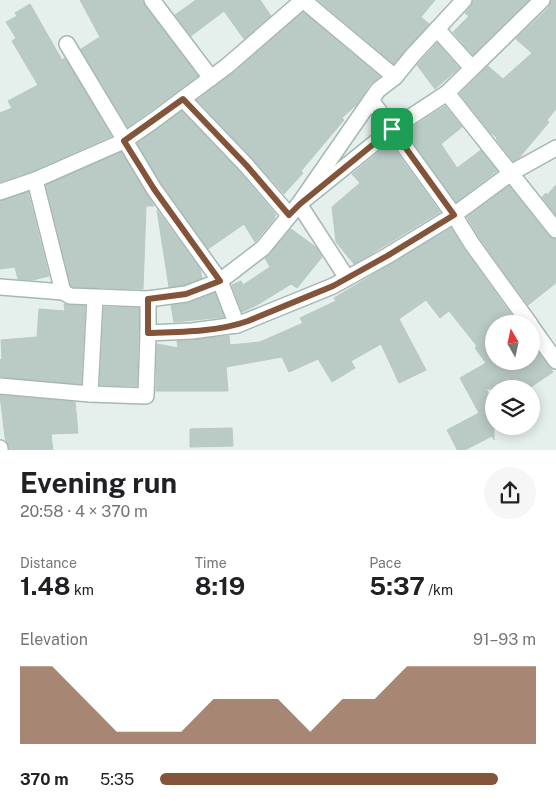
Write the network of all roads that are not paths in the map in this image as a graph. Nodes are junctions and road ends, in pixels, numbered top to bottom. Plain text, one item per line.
1 (152, 0) edge
2 (303, 0) edge
3 (444, 0) edge
4 (542, 0) edge
5 (460, 5) edge
6 (437, 30) junction
7 (67, 44) dead end
8 (472, 68) junction
9 (395, 77) junction
10 (211, 78) junction
11 (447, 93) junction
12 (183, 99) junction
13 (371, 100) junction
14 (392, 129) junction
15 (124, 141) junction
16 (556, 148) edge
17 (511, 173) junction
18 (35, 180) junction
19 (0, 192) edge
20 (294, 209) junction
21 (454, 215) junction
22 (556, 230) edge
23 (347, 278) junction
24 (220, 281) junction
25 (0, 287) edge
26 (63, 292) junction
27 (96, 298) junction
28 (148, 299) junction
29 (524, 315) edge
30 (237, 325) junction
31 (148, 333) junction
32 (540, 338) edge
33 (556, 361) edge
34 (0, 386) edge
35 (90, 394) junction

1 - 10 street
2 - 9 street
2 - 10 street
3 - 5 street
4 - 8 street
5 - 6 street
6 - 8 street
6 - 9 street
7 - 15 street
8 - 11 street
9 - 13 street
10 - 12 street
11 - 14 street
11 - 17 street
12 - 15 street
12 - 20 street
13 - 14 street
13 - 20 street
14 - 20 street
14 - 21 street
15 - 18 street
15 - 24 street
16 - 17 street
17 - 21 street
17 - 22 street
18 - 19 street
18 - 26 street
20 - 23 street
20 - 24 street
21 - 23 street
21 - 29 street
23 - 30 street
24 - 28 street
24 - 30 street
25 - 26 street
26 - 27 street
27 - 28 street
27 - 35 street
28 - 31 street
30 - 31 street
31 - 35 street
32 - 33 street
34 - 35 street

